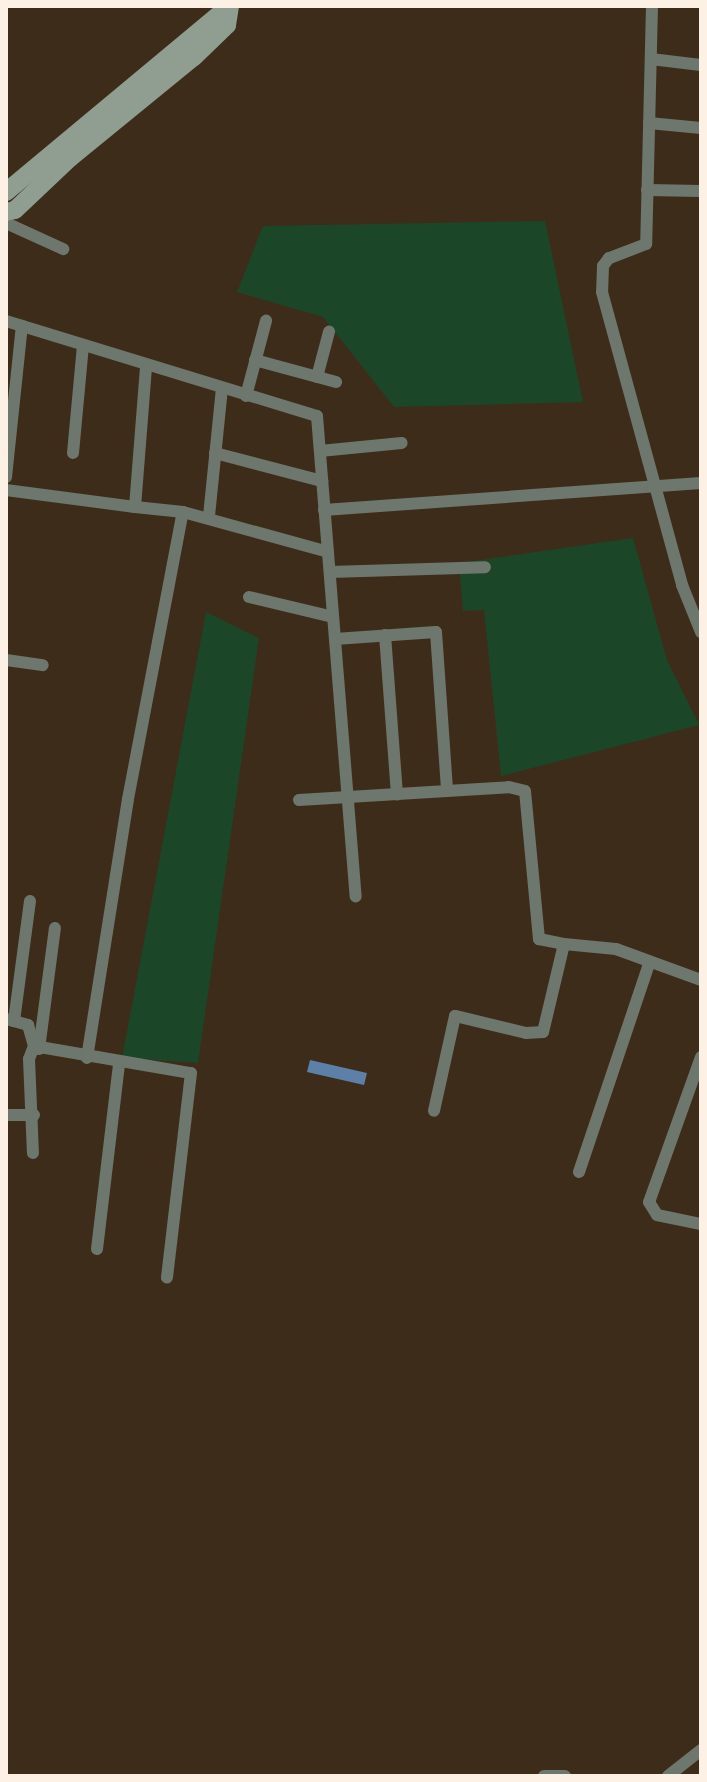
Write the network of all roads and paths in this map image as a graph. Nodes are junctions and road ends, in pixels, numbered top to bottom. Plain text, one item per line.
1 (230, 6) edge
2 (652, 6) edge
3 (651, 59) junction
4 (701, 65) edge
5 (649, 123) junction
6 (701, 128) edge
7 (647, 190) junction
8 (701, 191) edge
9 (6, 192) edge
10 (6, 212) edge
11 (6, 223) edge
12 (63, 249) dead end
13 (6, 321) edge
14 (266, 321) dead end
15 (22, 326) junction
16 (329, 332) dead end
17 (83, 346) junction
18 (255, 360) junction
19 (146, 367) junction
20 (317, 377) junction
21 (336, 382) dead end
22 (222, 389) junction
23 (246, 396) junction
24 (402, 443) dead end
25 (320, 451) junction
26 (73, 453) dead end
27 (215, 453) junction
28 (6, 477) edge
29 (322, 481) junction
30 (701, 483) edge
31 (655, 489) junction
32 (6, 490) edge
33 (135, 507) junction
34 (324, 510) junction
35 (183, 512) junction
36 (209, 516) junction
37 (328, 552) junction
38 (485, 567) dead end
39 (330, 572) junction
40 (249, 597) dead end
41 (333, 617) junction
42 (701, 632) edge
43 (385, 635) junction
44 (335, 639) junction
45 (6, 660) edge
46 (43, 665) dead end
47 (447, 791) junction
48 (397, 795) junction
49 (348, 799) junction
50 (299, 800) dead end
51 (356, 896) dead end
52 (30, 901) dead end
53 (55, 928) dead end
54 (564, 944) junction
55 (649, 964) junction
56 (701, 980) edge
57 (10, 1020) edge
58 (36, 1048) junction
59 (701, 1057) edge
60 (87, 1058) junction
61 (119, 1064) junction
62 (434, 1111) dead end
63 (6, 1115) edge
64 (34, 1115) junction
65 (33, 1153) dead end
66 (579, 1172) dead end
67 (701, 1224) edge
68 (97, 1249) dead end
69 (167, 1278) dead end
70 (701, 1750) edge
71 (544, 1776) edge
72 (565, 1776) edge
73 (668, 1776) edge

1 - 9 main road
1 - 10 main road
2 - 3 street
3 - 4 street
3 - 5 street
5 - 6 street
5 - 7 street
7 - 8 street
7 - 31 street
11 - 12 street
13 - 15 street
14 - 18 street
15 - 17 street
15 - 28 street
16 - 20 street
17 - 19 street
17 - 26 street
18 - 20 street
18 - 23 street
19 - 22 street
19 - 33 street
20 - 21 street
22 - 23 street
22 - 27 street
23 - 25 street
24 - 25 street
25 - 29 street
27 - 29 street
27 - 36 street
29 - 34 street
30 - 31 street
31 - 34 street
31 - 42 street
32 - 33 street
33 - 35 street
34 - 37 street
35 - 36 street
35 - 60 street
36 - 37 street
37 - 39 street
38 - 39 street
39 - 41 street
40 - 41 street
41 - 44 street
43 - 44 street
43 - 47 street
43 - 48 street
44 - 49 street
45 - 46 street
47 - 48 street
47 - 54 street
48 - 49 street
49 - 50 street
49 - 51 street
52 - 57 street
53 - 58 street
54 - 55 street
54 - 62 street
55 - 56 street
55 - 66 street
57 - 58 street
58 - 60 street
58 - 64 street
59 - 67 street
60 - 61 street
61 - 68 street
61 - 69 street
63 - 64 street
64 - 65 street
70 - 73 street
71 - 72 street

